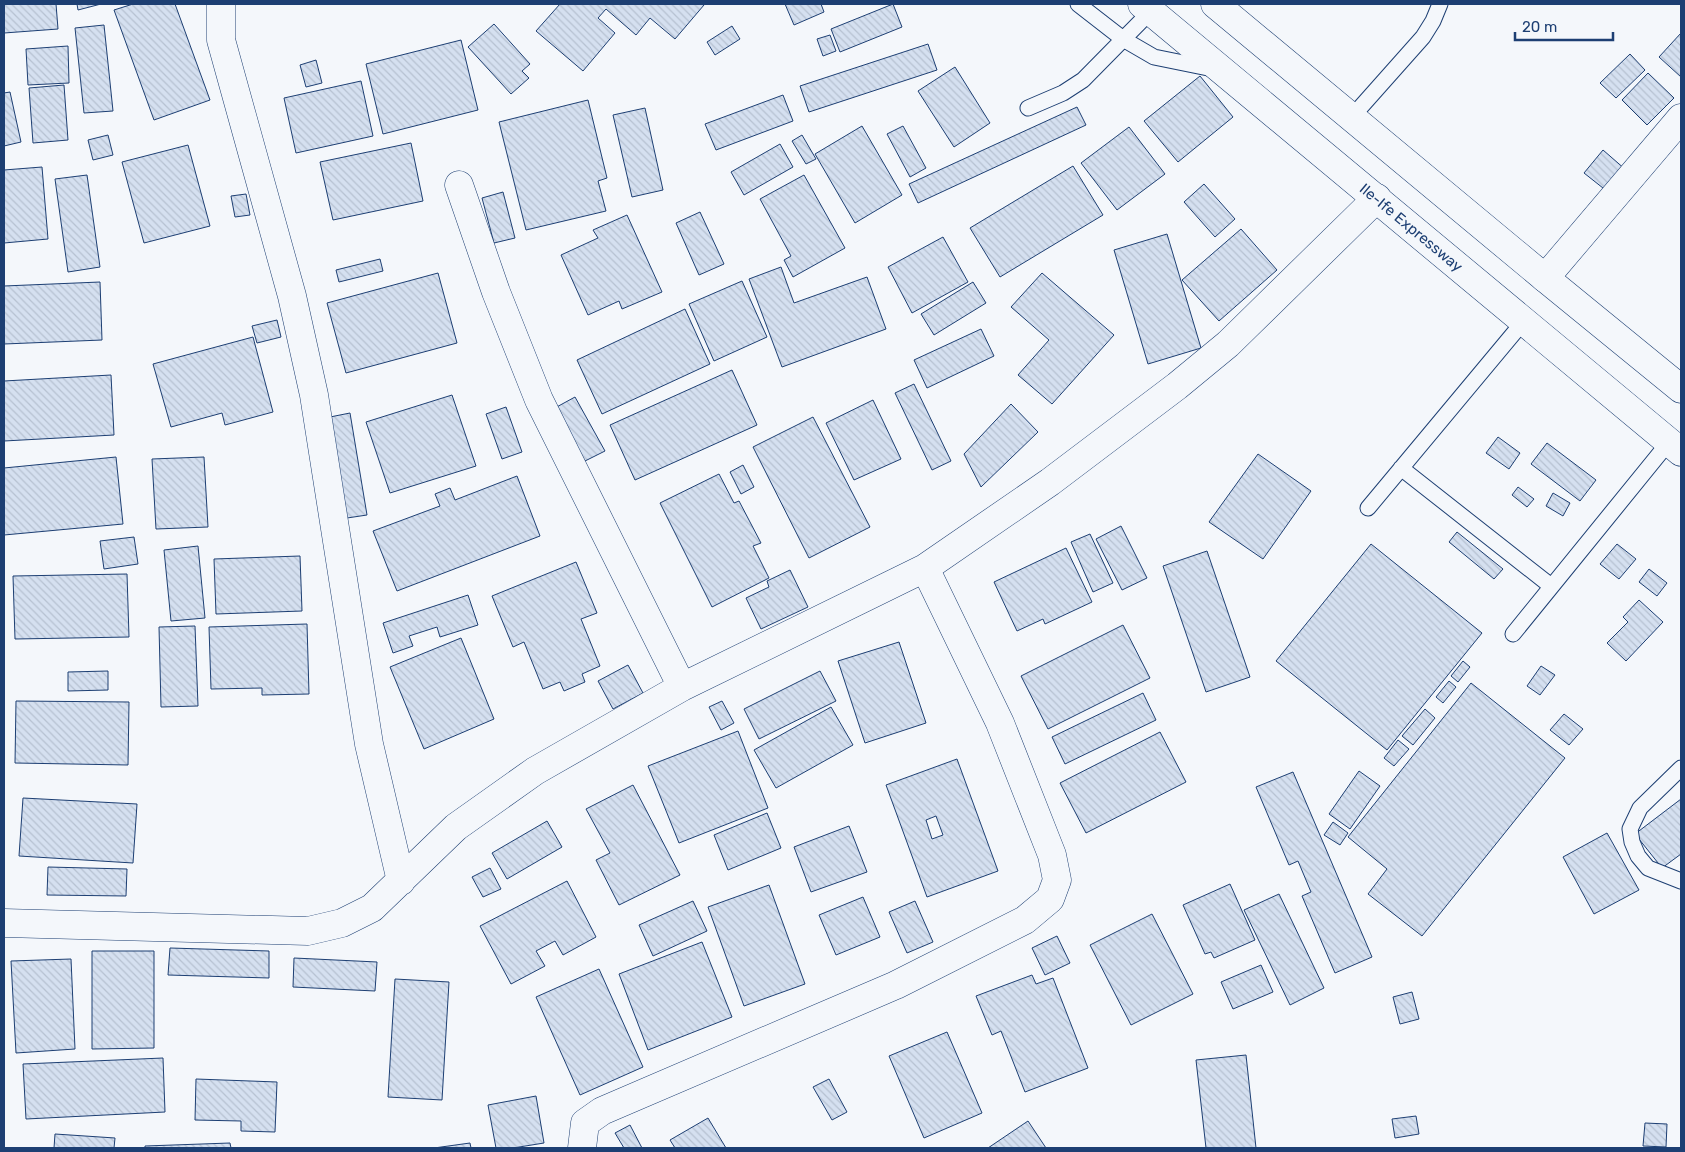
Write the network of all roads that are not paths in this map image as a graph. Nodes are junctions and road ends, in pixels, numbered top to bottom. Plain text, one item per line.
1 (221, 4) edge
2 (1078, 4) edge
3 (1440, 4) edge
4 (1146, 7) edge
5 (1228, 8) edge
6 (1123, 39) junction
7 (1224, 71) junction
8 (1028, 108) dead end
9 (1351, 118) junction
10 (1681, 118) edge
11 (460, 186) dead end
12 (1377, 198) junction
13 (1545, 278) junction
14 (1524, 321) junction
15 (1681, 389) edge
16 (1675, 447) edge
17 (1401, 468) junction
18 (1368, 508) dead end
19 (925, 568) junction
20 (1551, 586) junction
21 (1513, 634) dead end
22 (682, 687) junction
23 (1681, 768) edge
24 (401, 881) junction
25 (1681, 881) edge
26 (4, 923) edge
27 (582, 1148) edge

1 - 24 main road
2 - 6 lane
3 - 9 lane
4 - 6 lane
4 - 7 main road, Ile-Ife Expressway
5 - 9 main road
6 - 7 lane
6 - 8 lane
7 - 12 main road, Ile-Ife Expressway
9 - 13 main road
10 - 13 main road
11 - 22 main road
12 - 14 main road, Ile-Ife Expressway
12 - 19 main road
13 - 15 main road
14 - 16 main road, Ile-Ife Expressway
14 - 17 lane
16 - 20 lane
17 - 18 lane
17 - 20 lane
19 - 22 main road
19 - 27 main road
20 - 21 lane
22 - 24 main road
23 - 25 lane
24 - 26 main road

